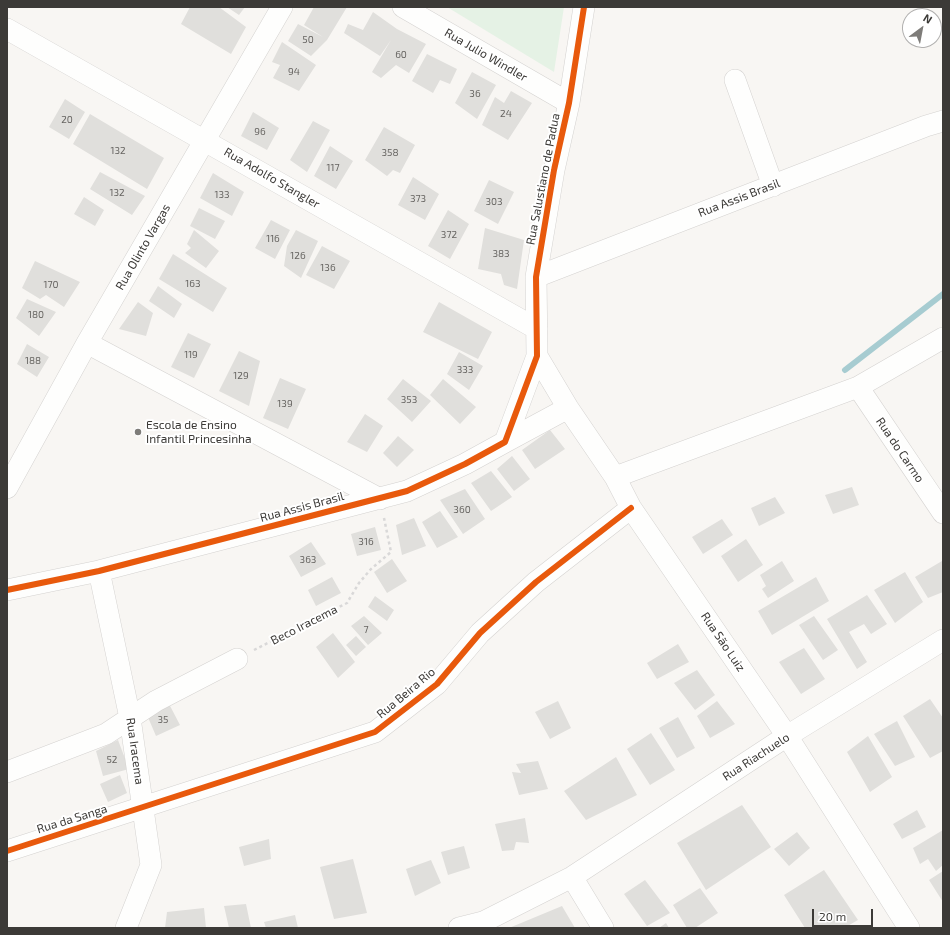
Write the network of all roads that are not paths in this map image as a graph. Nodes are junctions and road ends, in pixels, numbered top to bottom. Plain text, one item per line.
1 (282, 7) edge
2 (403, 7) edge
3 (584, 7) edge
4 (7, 29) edge
5 (735, 80) dead end
6 (569, 103) junction
7 (943, 121) edge
8 (205, 140) junction
9 (773, 186) junction
10 (536, 277) junction
11 (537, 329) junction
12 (943, 338) edge
13 (87, 343) junction
14 (537, 356) junction
15 (858, 387) junction
16 (568, 408) junction
17 (505, 442) junction
18 (615, 477) junction
19 (7, 488) edge
20 (380, 499) junction
21 (631, 508) junction
22 (943, 513) edge
23 (99, 571) junction
24 (7, 590) edge
25 (943, 640) edge
26 (237, 659) road end
27 (130, 718) junction
28 (787, 736) junction
29 (7, 772) edge
30 (143, 809) junction
31 (7, 851) edge
32 (572, 877) junction
33 (126, 928) edge
34 (459, 928) edge
35 (603, 928) edge
36 (909, 928) edge

1 - 8 street, Rua Olinto Vargas
2 - 6 street, Rua Julio Windler
3 - 6 street, Rua Salustiano de Padua
4 - 8 street, Rua Adolfo Stangler
5 - 9 street
6 - 10 street, Rua Salustiano de Padua
7 - 9 street, Rua Assis Brasil
8 - 11 street, Rua Adolfo Stangler
8 - 13 street, Rua Olinto Vargas
9 - 10 street, Rua Assis Brasil
10 - 11 street, Rua Salustiano de Padua
11 - 14 street, Rua Salustiano de Padua
12 - 15 street
13 - 19 street, Rua Olinto Vargas
13 - 20 street
14 - 16 street, Rua São Luiz
14 - 17 street
15 - 18 street
15 - 22 street, Rua do Carmo
16 - 17 street, Rua Assis Brasil
16 - 18 street, Rua São Luiz
17 - 20 street, Rua Assis Brasil
18 - 21 street, Rua São Luiz
20 - 23 street, Rua Assis Brasil
21 - 28 street, Rua São Luiz
21 - 30 street, Rua Beira Rio
23 - 24 street, Rua Assis Brasil
23 - 27 street, Rua Iracema
25 - 28 street, Rua Riachuelo
26 - 27 street
27 - 29 street
27 - 30 street, Rua Iracema
28 - 32 street, Rua Riachuelo
28 - 36 street, Rua São Luiz
30 - 31 street, Rua da Sanga
30 - 33 street, Rua Iracema
32 - 34 street, Rua Riachuelo
32 - 35 street

